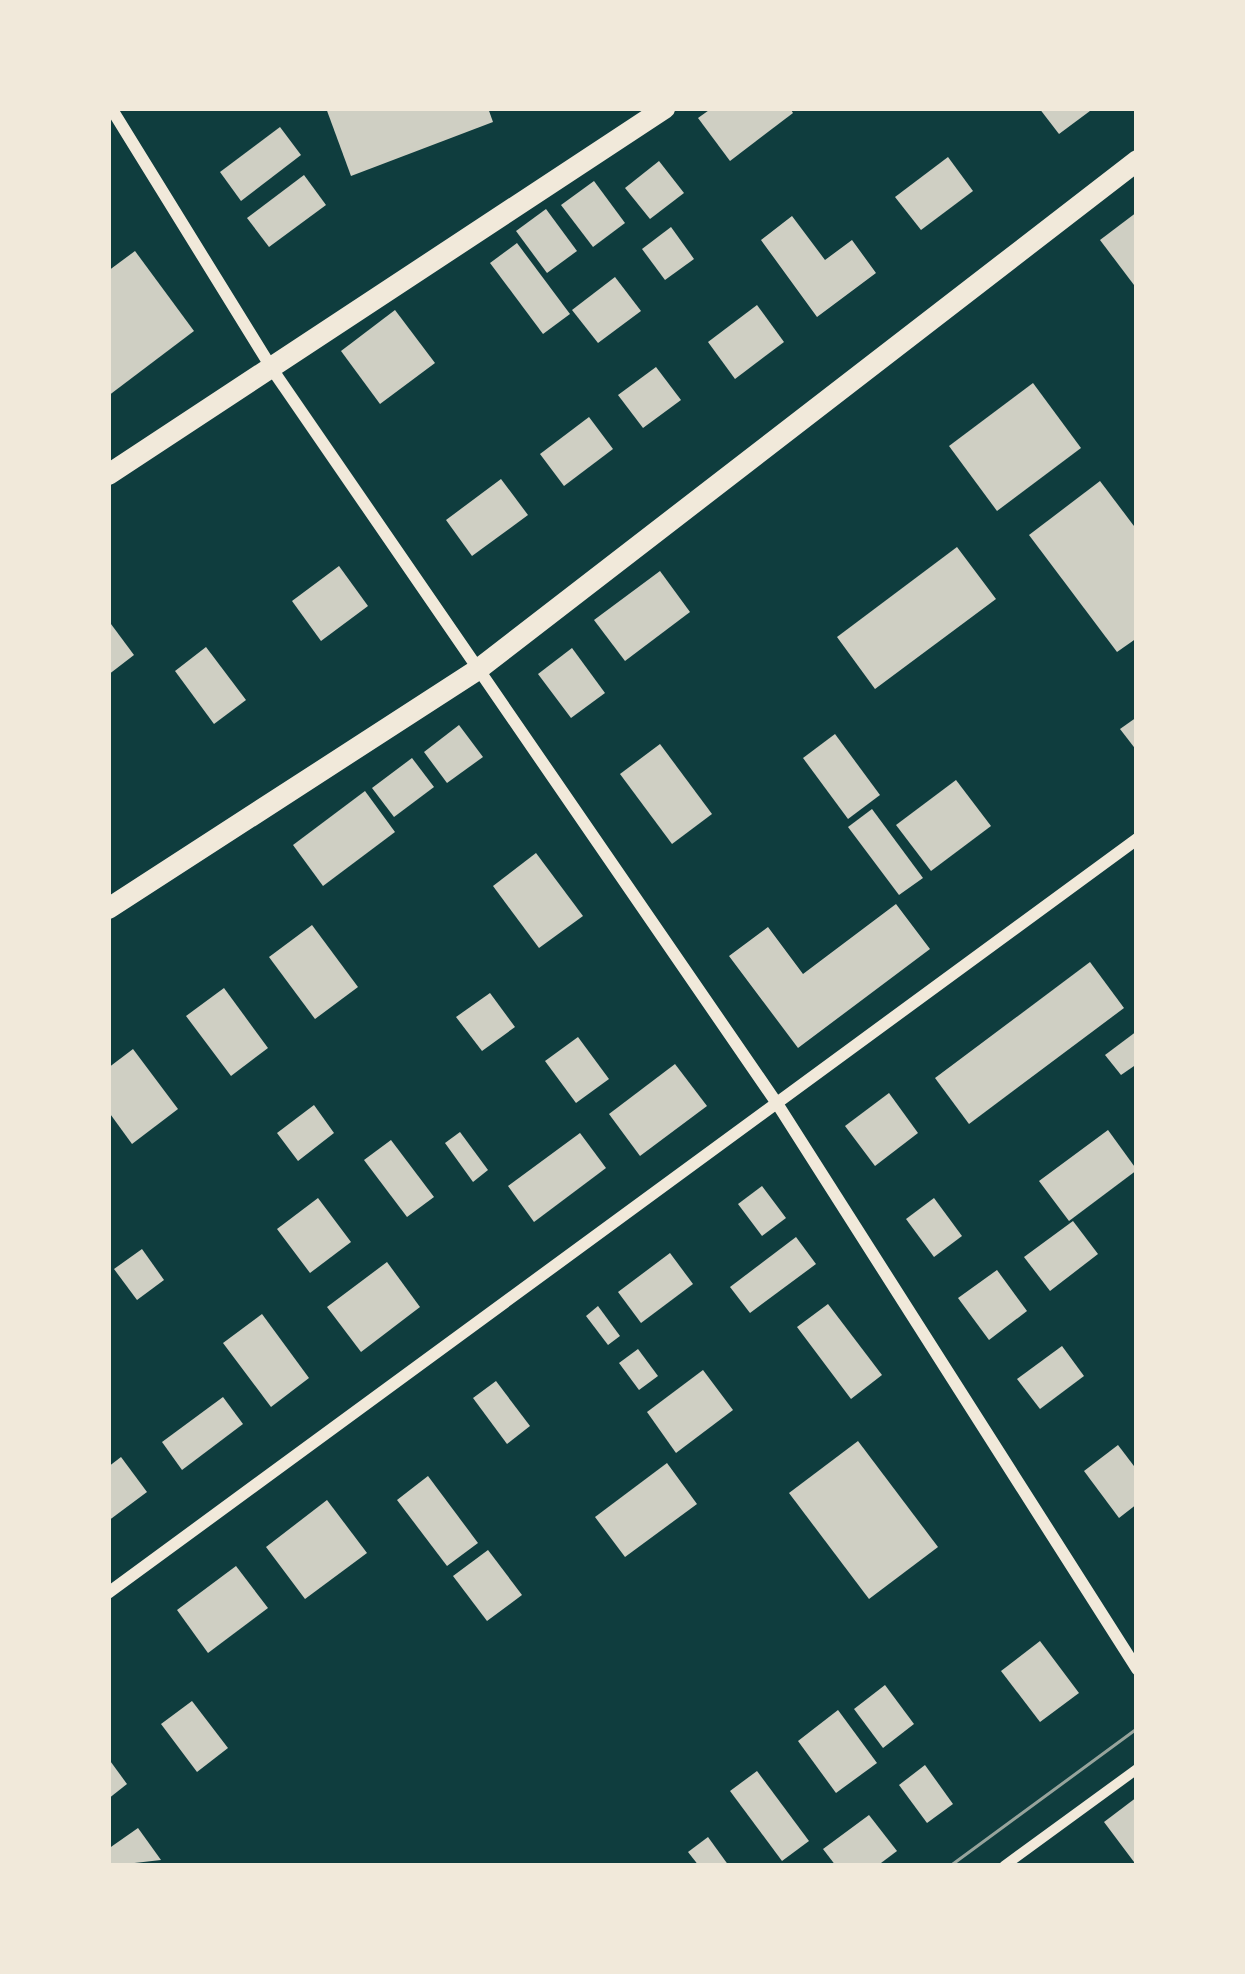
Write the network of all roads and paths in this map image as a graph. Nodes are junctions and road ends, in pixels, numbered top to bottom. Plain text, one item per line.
1 (111, 108) edge
2 (664, 108) edge
3 (1137, 160) edge
4 (272, 369) junction
5 (108, 474) edge
6 (480, 667) junction
7 (1137, 839) edge
8 (108, 908) edge
9 (778, 1105) junction
10 (108, 1593) edge
11 (1137, 1669) edge
12 (1137, 1769) edge
13 (1004, 1866) edge

1 - 4 street
2 - 4 street
3 - 6 street
4 - 5 street
4 - 6 street
6 - 8 street
6 - 9 street
7 - 9 street
9 - 10 street
9 - 11 street
12 - 13 street

